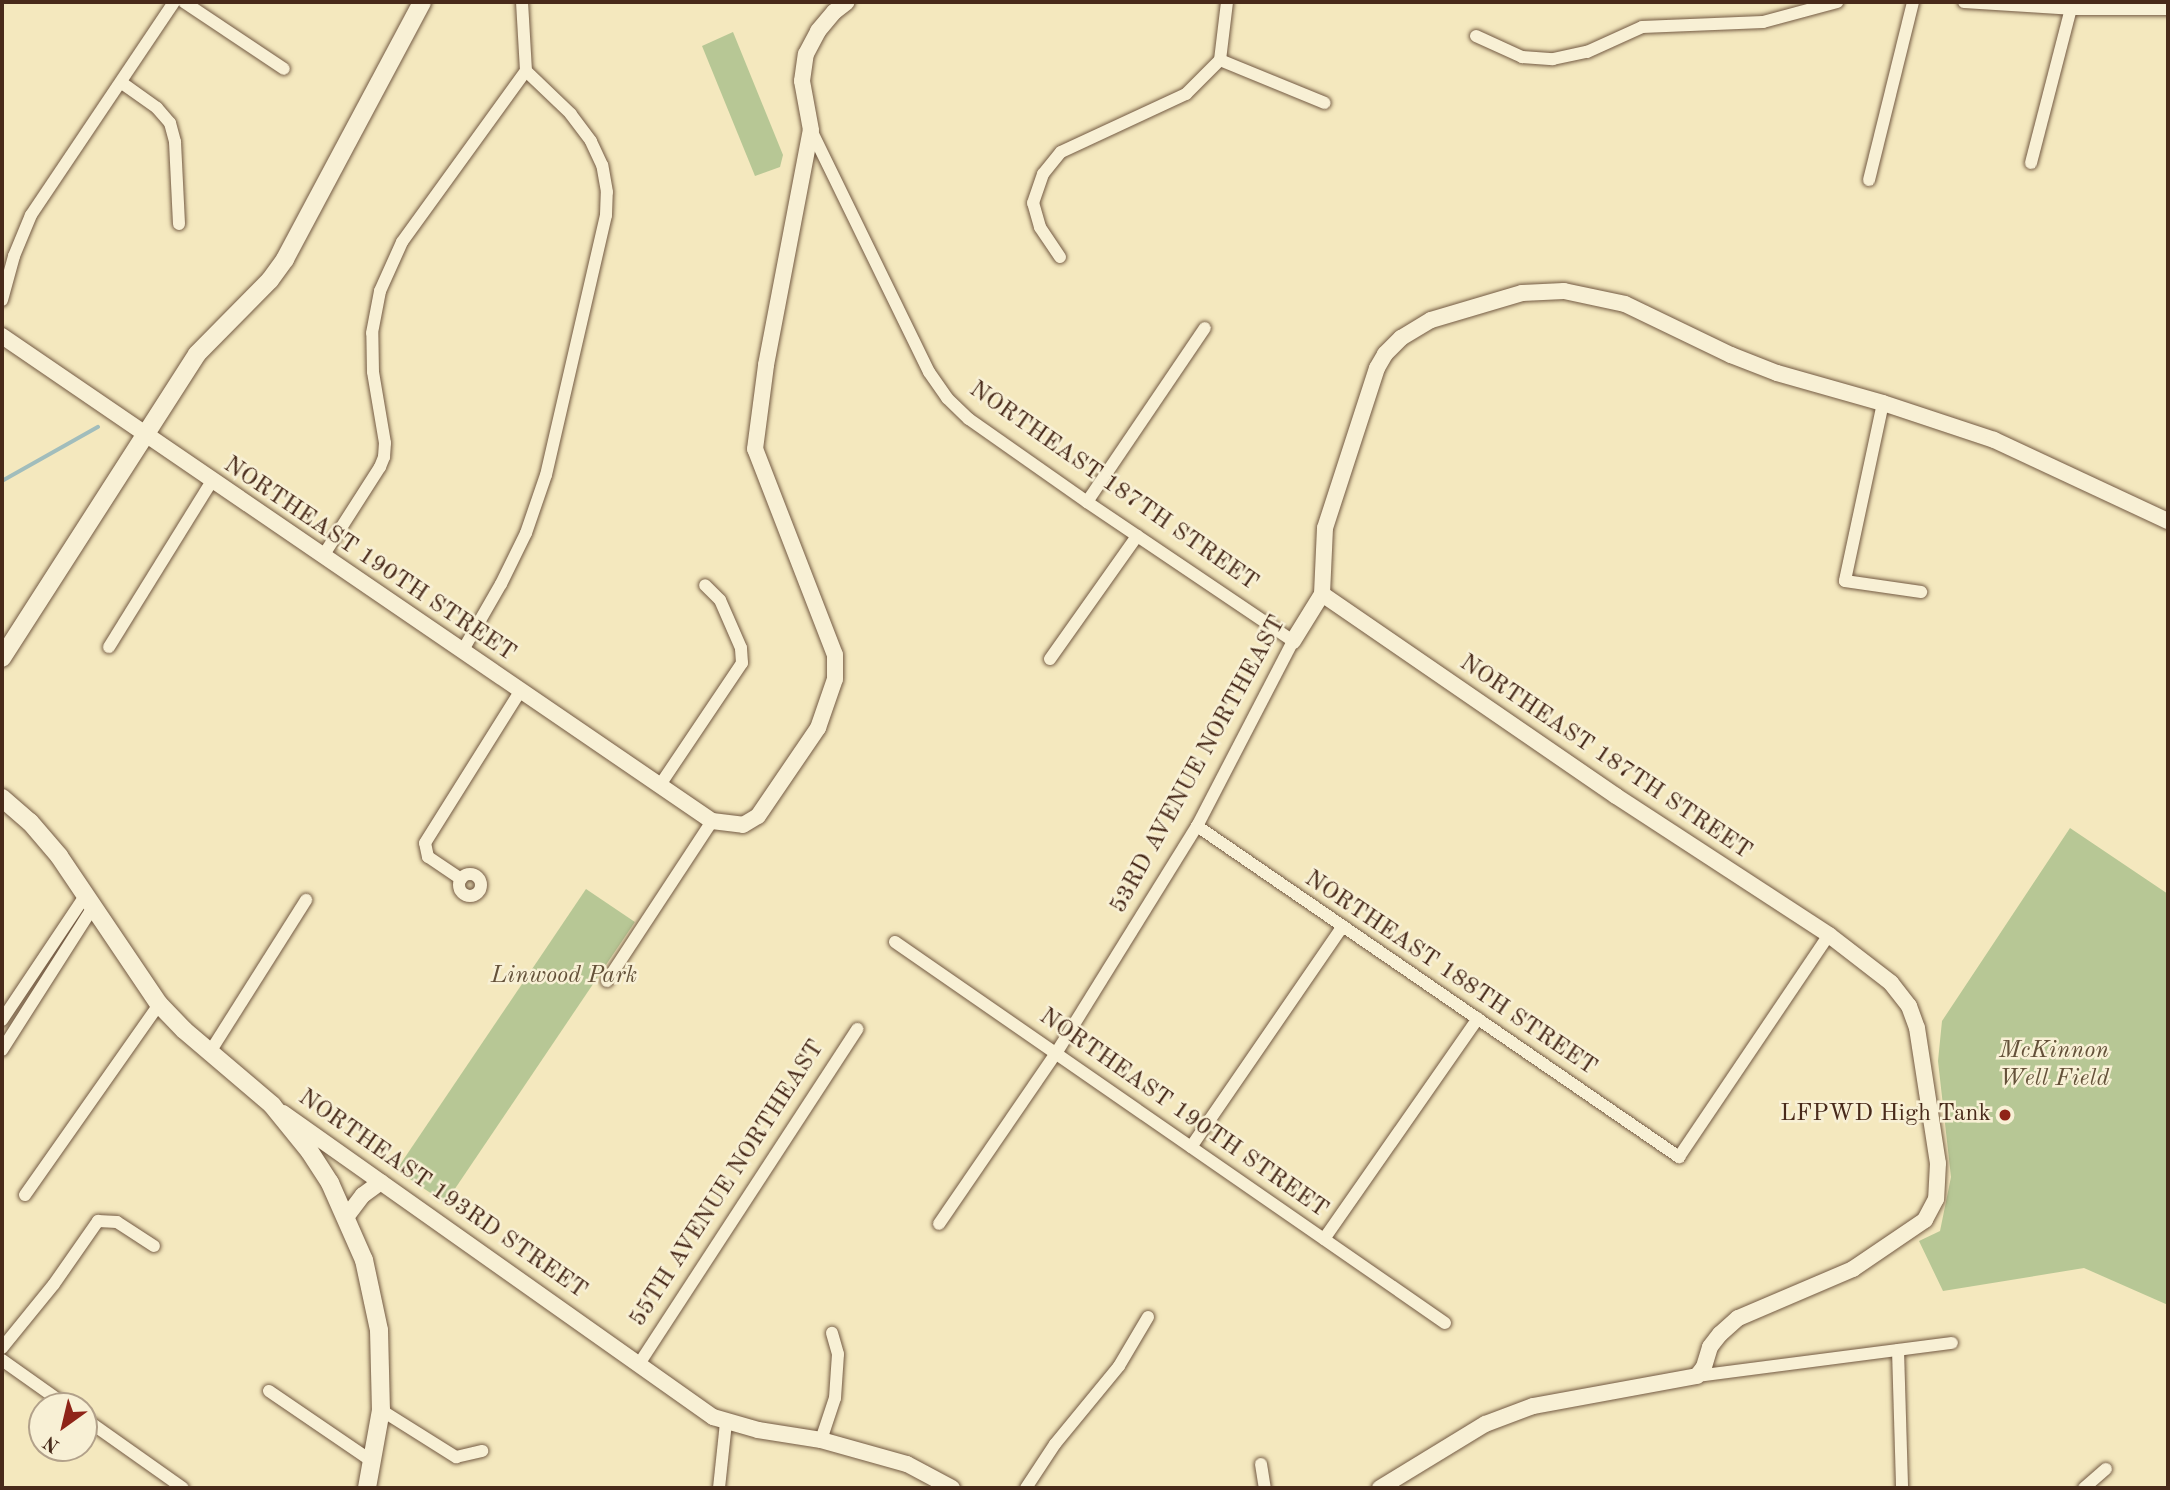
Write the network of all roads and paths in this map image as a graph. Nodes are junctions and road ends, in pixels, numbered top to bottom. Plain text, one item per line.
1 (174, 2) edge
2 (184, 2) edge
3 (422, 2) edge
4 (522, 2) edge
5 (847, 2) edge
6 (1227, 2) edge
7 (1837, 2) edge
8 (1913, 2) edge
9 (1964, 2) edge
10 (2071, 8) junction
11 (2168, 9) edge
12 (1476, 36) dead end
13 (1220, 60) junction
14 (284, 69) dead end
15 (526, 71) junction
16 (121, 83) junction
17 (1325, 103) dead end
18 (811, 130) junction
19 (2031, 163) dead end
20 (1869, 180) dead end
21 (178, 223) dead end
22 (1060, 257) dead end
23 (2, 300) edge
24 (1205, 328) dead end
25 (2, 336) edge
26 (1883, 403) junction
27 (145, 435) junction
28 (212, 481) junction
29 (1087, 502) junction
30 (2168, 521) edge
31 (1138, 536) junction
32 (323, 556) junction
33 (705, 585) dead end
34 (1921, 592) dead end
35 (1322, 594) junction
36 (1293, 641) junction
37 (109, 647) dead end
38 (463, 650) junction
39 (2, 658) edge
40 (1050, 659) dead end
41 (521, 690) junction
42 (660, 785) junction
43 (2, 798) edge
44 (712, 821) junction
45 (1196, 826) junction
46 (461, 879) dead end
47 (306, 900) dead end
48 (89, 902) junction
49 (1343, 926) junction
50 (1829, 935) junction
51 (895, 942) dead end
52 (607, 981) dead end
53 (159, 1004) junction
54 (1478, 1018) junction
55 (2, 1020) edge
56 (857, 1030) dead end
57 (2, 1050) edge
58 (210, 1052) junction
59 (1056, 1053) junction
60 (272, 1105) junction
61 (1191, 1147) junction
62 (381, 1182) junction
63 (25, 1195) dead end
64 (347, 1216) junction
65 (939, 1224) dead end
66 (1324, 1239) junction
67 (154, 1246) dead end
68 (1148, 1317) dead end
69 (1444, 1323) dead end
70 (832, 1333) dead end
71 (4, 1339) edge
72 (1952, 1343) dead end
73 (1898, 1350) junction
74 (2, 1360) edge
75 (639, 1364) junction
76 (1698, 1376) junction
77 (269, 1391) dead end
78 (47, 1392) edge
79 (381, 1410) junction
80 (726, 1422) junction
81 (98, 1428) edge
82 (821, 1440) junction
83 (482, 1451) dead end
84 (373, 1462) junction
85 (1261, 1464) dead end
86 (2106, 1469) dead end
87 (183, 1488) edge
88 (367, 1488) edge
89 (719, 1488) edge
90 (952, 1488) edge
91 (1026, 1488) edge
92 (1265, 1488) edge
93 (1380, 1488) edge
94 (1902, 1488) edge
95 (2084, 1488) edge

1 - 16 street
2 - 14 street
3 - 27 main road
4 - 15 street
5 - 18 street
6 - 13 street
7 - 12 street
8 - 20 street
9 - 10 street
10 - 11 street
10 - 19 street
13 - 17 street
13 - 22 street
15 - 32 street
15 - 38 street
16 - 21 street
16 - 23 street
18 - 29 street, NORTHEAST 187TH STREET
18 - 44 street
24 - 29 street
25 - 27 street, NORTHEAST 190TH STREET
26 - 30 street
26 - 34 street
26 - 35 street, 53RD AVENUE NORTHEAST
27 - 28 street, NORTHEAST 190TH STREET
27 - 39 main road
28 - 32 street, NORTHEAST 190TH STREET
28 - 37 street
29 - 31 street, NORTHEAST 187TH STREET
31 - 36 street, NORTHEAST 187TH STREET
31 - 40 street
32 - 38 street, NORTHEAST 190TH STREET
33 - 42 street
35 - 36 street, 53RD AVENUE NORTHEAST
35 - 50 street, NORTHEAST 187TH STREET
36 - 45 street, 53RD AVENUE NORTHEAST
38 - 41 street, NORTHEAST 190TH STREET
41 - 42 street, NORTHEAST 190TH STREET
41 - 46 street
42 - 44 street, NORTHEAST 190TH STREET
43 - 48 main road, NORTHEAST 193RD STREET
44 - 52 street
45 - 49 street, NORTHEAST 188TH STREET
45 - 59 street, 53RD AVENUE NORTHEAST
47 - 58 street
48 - 53 main road, NORTHEAST 193RD STREET
48 - 55 street
48 - 57 street
49 - 54 street, NORTHEAST 188TH STREET
49 - 61 street
50 - 54 street, NORTHEAST 188TH STREET
50 - 76 street, NORTHEAST 187TH STREET
51 - 59 street, NORTHEAST 190TH STREET
53 - 58 main road, NORTHEAST 193RD STREET
53 - 63 street
54 - 66 street
56 - 75 street, 55TH AVENUE NORTHEAST
58 - 60 main road, NORTHEAST 193RD STREET
59 - 61 street, NORTHEAST 190TH STREET
59 - 65 street, 53RD AVENUE NORTHEAST
60 - 62 street, NORTHEAST 193RD STREET
60 - 64 main road
61 - 66 street, NORTHEAST 190TH STREET
62 - 64 street
62 - 75 street, NORTHEAST 193RD STREET
64 - 79 main road
66 - 69 street, NORTHEAST 190TH STREET
67 - 71 street
68 - 91 street
70 - 82 street
72 - 73 street
73 - 76 street
73 - 94 street
74 - 78 street
75 - 80 street, NORTHEAST 193RD STREET
76 - 93 street
77 - 84 street
79 - 83 street
79 - 84 main road
80 - 82 street, NORTHEAST 193RD STREET
80 - 89 street
81 - 87 street
82 - 90 street, NORTHEAST 193RD STREET
84 - 88 main road
85 - 92 street
86 - 95 street

